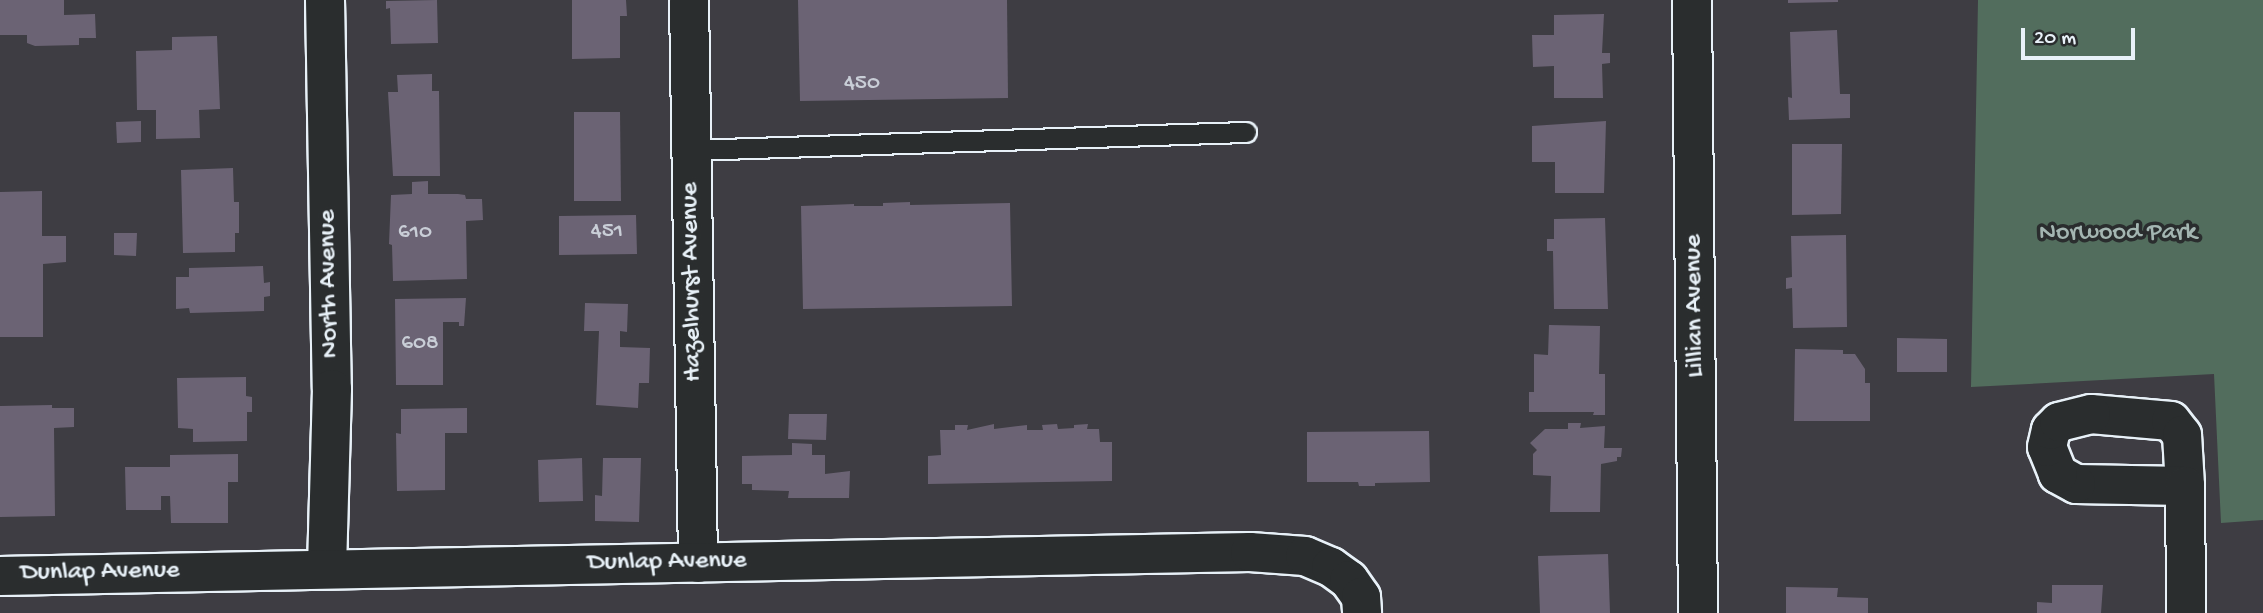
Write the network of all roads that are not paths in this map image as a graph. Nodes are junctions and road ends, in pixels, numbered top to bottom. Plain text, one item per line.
1 (325, 0) edge
2 (689, 0) edge
3 (1692, 0) edge
4 (1246, 132) dead end
5 (691, 150) junction
6 (2185, 486) dead end
7 (698, 563) junction
8 (327, 567) junction
9 (0, 576) edge
10 (1362, 613) edge
11 (1698, 613) edge
12 (2186, 613) edge

1 - 8 street, North Avenue
2 - 5 street, Hazelhurst Avenue
3 - 11 street, Lillian Avenue
4 - 5 lane
5 - 7 street, Hazelhurst Avenue
6 - 12 street
7 - 8 street, Dunlap Avenue
7 - 10 street, Dunlap Avenue
8 - 9 street, Dunlap Avenue

